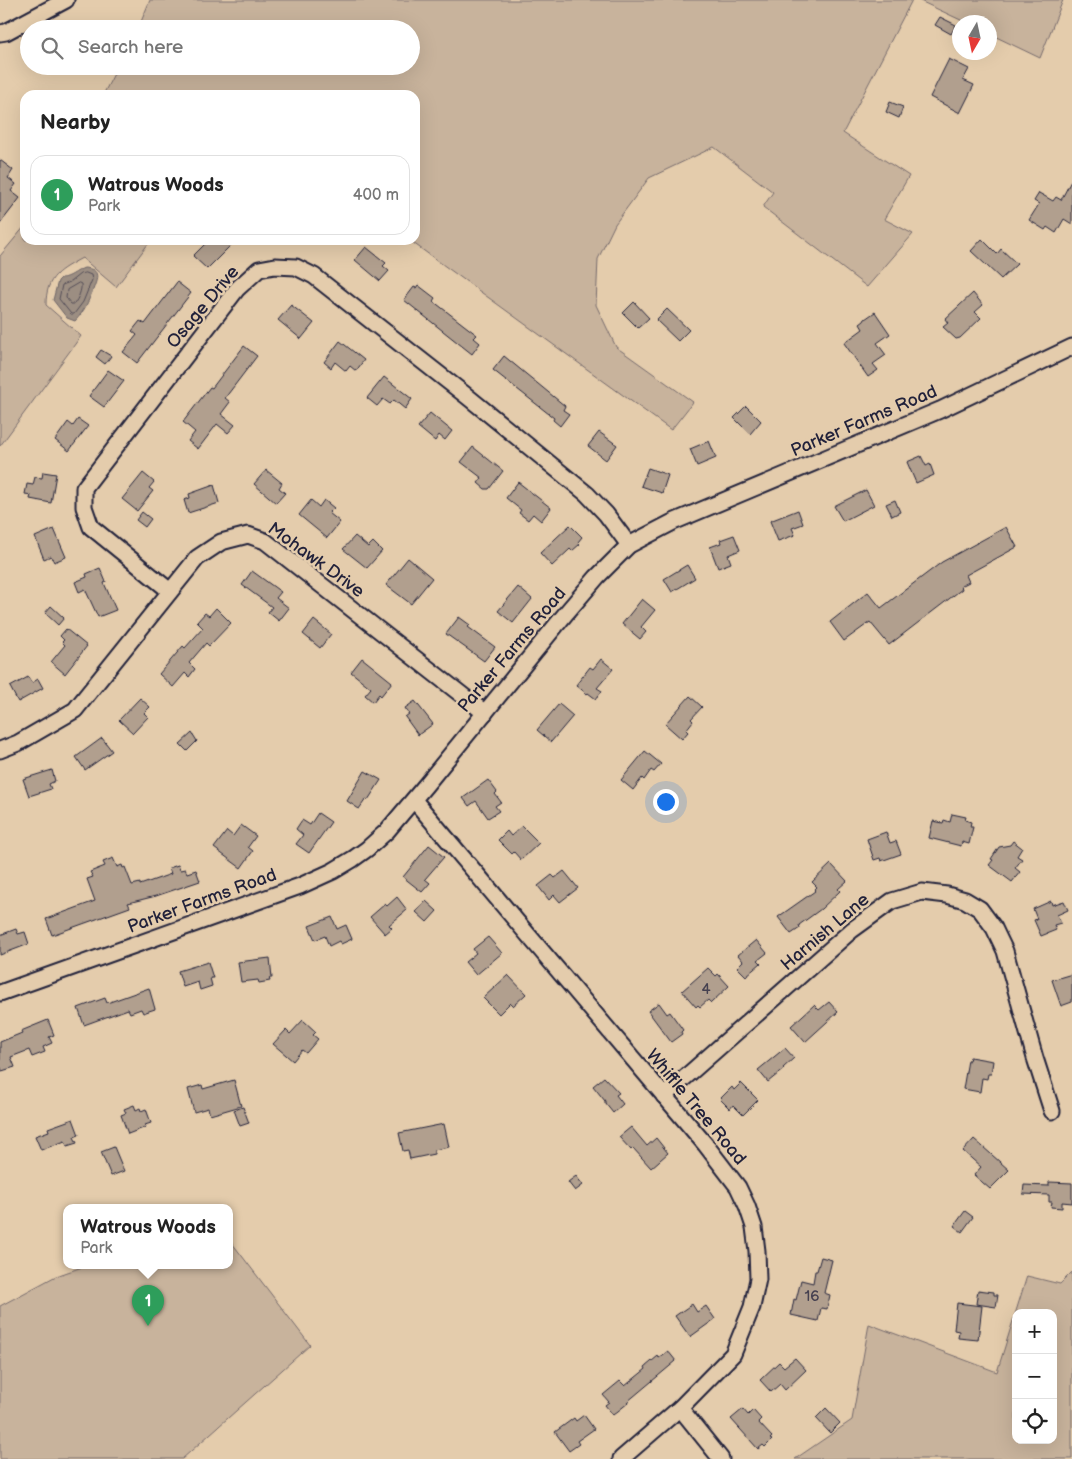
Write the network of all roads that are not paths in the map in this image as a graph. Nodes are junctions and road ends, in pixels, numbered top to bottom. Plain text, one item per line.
1 (66, 0) edge
2 (28, 20) edge
3 (20, 25) edge
4 (0, 33) edge
5 (1072, 347) edge
6 (630, 545) junction
7 (170, 591) junction
8 (485, 712) junction
9 (0, 750) edge
10 (414, 800) junction
11 (0, 993) edge
12 (664, 1096) junction
13 (1052, 1111) dead end
14 (680, 1408) junction
15 (621, 1459) edge
16 (722, 1459) edge

1 - 2 street
3 - 4 street
5 - 6 street, Parker Farms Road
6 - 7 street, Osage Drive
6 - 8 street, Parker Farms Road
7 - 8 street, Mohawk Drive
7 - 9 street, Mohawk Drive
8 - 10 street, Parker Farms Road
10 - 11 street, Parker Farms Road
10 - 12 street, Whiffle Tree Road
12 - 13 street, Harnish Lane
12 - 14 street, Whiffle Tree Road
14 - 15 street, Whiffle Tree Road
14 - 16 street

